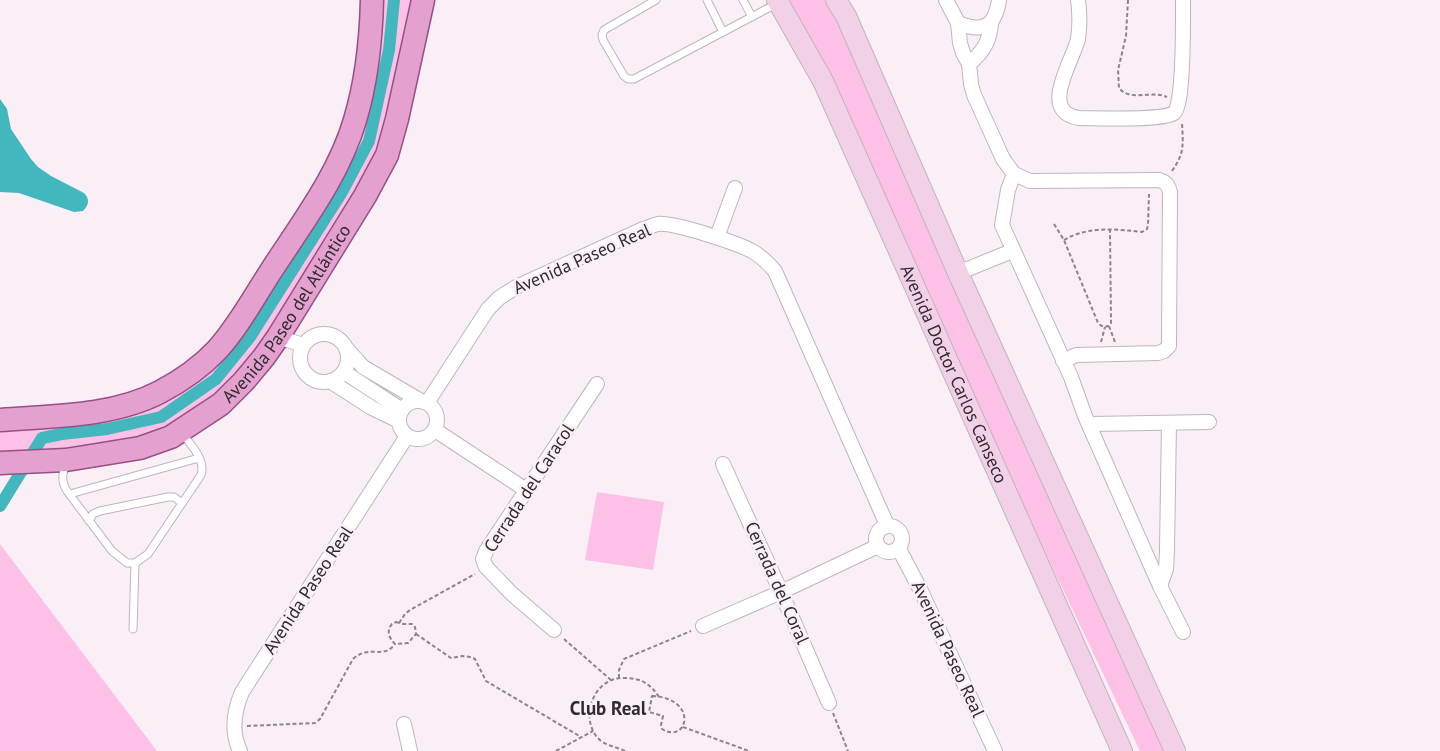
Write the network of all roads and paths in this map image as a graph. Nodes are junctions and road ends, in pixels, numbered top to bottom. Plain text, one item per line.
1 (372, 0) edge
2 (423, 0) edge
3 (656, 0) edge
4 (707, 0) edge
5 (743, 0) edge
6 (836, 0) edge
7 (946, 0) edge
8 (1000, 0) edge
9 (1078, 0) edge
10 (1128, 0) edge
11 (1183, 0) edge
12 (778, 1) edge
13 (752, 16) junction
14 (958, 23) junction
15 (991, 23) junction
16 (723, 32) junction
17 (969, 64) junction
18 (1178, 108) junction
19 (1014, 174) junction
20 (1165, 181) junction
21 (735, 188) dead end
22 (1054, 224) dead end
23 (1110, 230) junction
24 (717, 238) junction
25 (1064, 240) junction
26 (1012, 251) junction
27 (958, 273) junction
28 (1109, 326) junction
29 (1105, 327) junction
30 (278, 336) junction
31 (303, 345) junction
32 (347, 350) junction
33 (1098, 354) junction
34 (1119, 354) junction
35 (1063, 361) junction
36 (344, 372) junction
37 (330, 380) junction
38 (597, 384) dead end
39 (424, 402) junction
40 (400, 416) junction
41 (0, 420) edge
42 (1169, 422) junction
43 (1209, 422) dead end
44 (1090, 424) junction
45 (435, 430) junction
46 (181, 431) junction
47 (407, 436) junction
48 (199, 458) junction
49 (59, 461) junction
50 (0, 463) edge
51 (723, 464) dead end
52 (526, 490) junction
53 (70, 494) junction
54 (182, 503) junction
55 (89, 521) junction
56 (887, 526) junction
57 (878, 546) junction
58 (899, 549) junction
59 (135, 563) junction
60 (486, 568) junction
61 (1160, 586) junction
62 (781, 592) junction
63 (399, 623) junction
64 (703, 626) joint
65 (133, 629) dead end
66 (554, 630) joint
67 (1183, 632) dead end
68 (416, 634) junction
69 (396, 644) junction
70 (619, 678) junction
71 (611, 680) junction
72 (659, 697) junction
73 (829, 703) joint
74 (404, 724) dead end
75 (235, 726) junction
76 (683, 727) junction
77 (593, 731) junction
78 (581, 737) junction
79 (240, 751) edge
80 (410, 751) edge
81 (556, 751) edge
82 (625, 751) edge
83 (749, 751) edge
84 (848, 751) edge
85 (995, 751) edge
86 (1122, 751) edge
87 (1175, 751) edge

1 - 41 main road, Avenida Paseo del Atlántico
2 - 30 main road, Avenida Paseo del Atlántico
3 - 16 lane
4 - 16 lane
5 - 13 lane
6 - 27 main road
7 - 14 street
8 - 15 street
9 - 18 street
10 - 18 path
11 - 18 street
12 - 13 lane
12 - 86 main road, Avenida Doctor Carlos Canseco
13 - 16 lane
14 - 15 street
14 - 17 street
15 - 17 street
17 - 19 street
18 - 20 path
19 - 20 street
19 - 26 street
20 - 23 path
20 - 34 street
21 - 24 street
22 - 25 path
23 - 25 path
23 - 28 path
24 - 39 street, Avenida Paseo Real
24 - 56 street, Avenida Paseo Real
25 - 29 path
26 - 27 street
26 - 35 street
27 - 87 main road
28 - 29 path
28 - 34 path
29 - 33 path
30 - 31 street
30 - 46 main road, Avenida Paseo del Atlántico
31 - 32 street
31 - 37 street
32 - 36 street
32 - 39 street
33 - 34 street
33 - 35 street
35 - 44 street
36 - 37 street
36 - 40 street
37 - 40 street
38 - 52 street, Cerrada del Caracol
39 - 40 street
39 - 45 street
40 - 47 street
42 - 43 street
42 - 44 street
42 - 61 street
44 - 61 street
45 - 47 street
45 - 52 street
46 - 48 lane
46 - 49 main road, Avenida Paseo del Atlántico
47 - 75 street, Avenida Paseo Real
48 - 53 lane
48 - 54 lane
49 - 50 main road, Avenida Paseo del Atlántico
49 - 53 lane
51 - 62 street, Cerrada del Coral
52 - 60 street, Cerrada del Caracol
53 - 55 lane
54 - 55 lane
54 - 59 lane
55 - 59 lane
56 - 57 street
56 - 58 street
57 - 58 street
57 - 62 street
58 - 85 street, Avenida Paseo Real
59 - 65 lane
60 - 63 path
60 - 66 street, Cerrada del Caracol
61 - 67 street
62 - 64 street
62 - 73 street, Cerrada del Coral
63 - 68 path
63 - 69 path
64 - 70 path
66 - 71 path
68 - 69 path
68 - 78 path
69 - 75 path
70 - 71 path
70 - 72 path
71 - 77 path
72 - 76 path
72 - 76 path
73 - 84 path
74 - 80 street
75 - 79 street, Avenida Paseo Real
76 - 83 path
77 - 78 path
77 - 82 path
78 - 81 path

